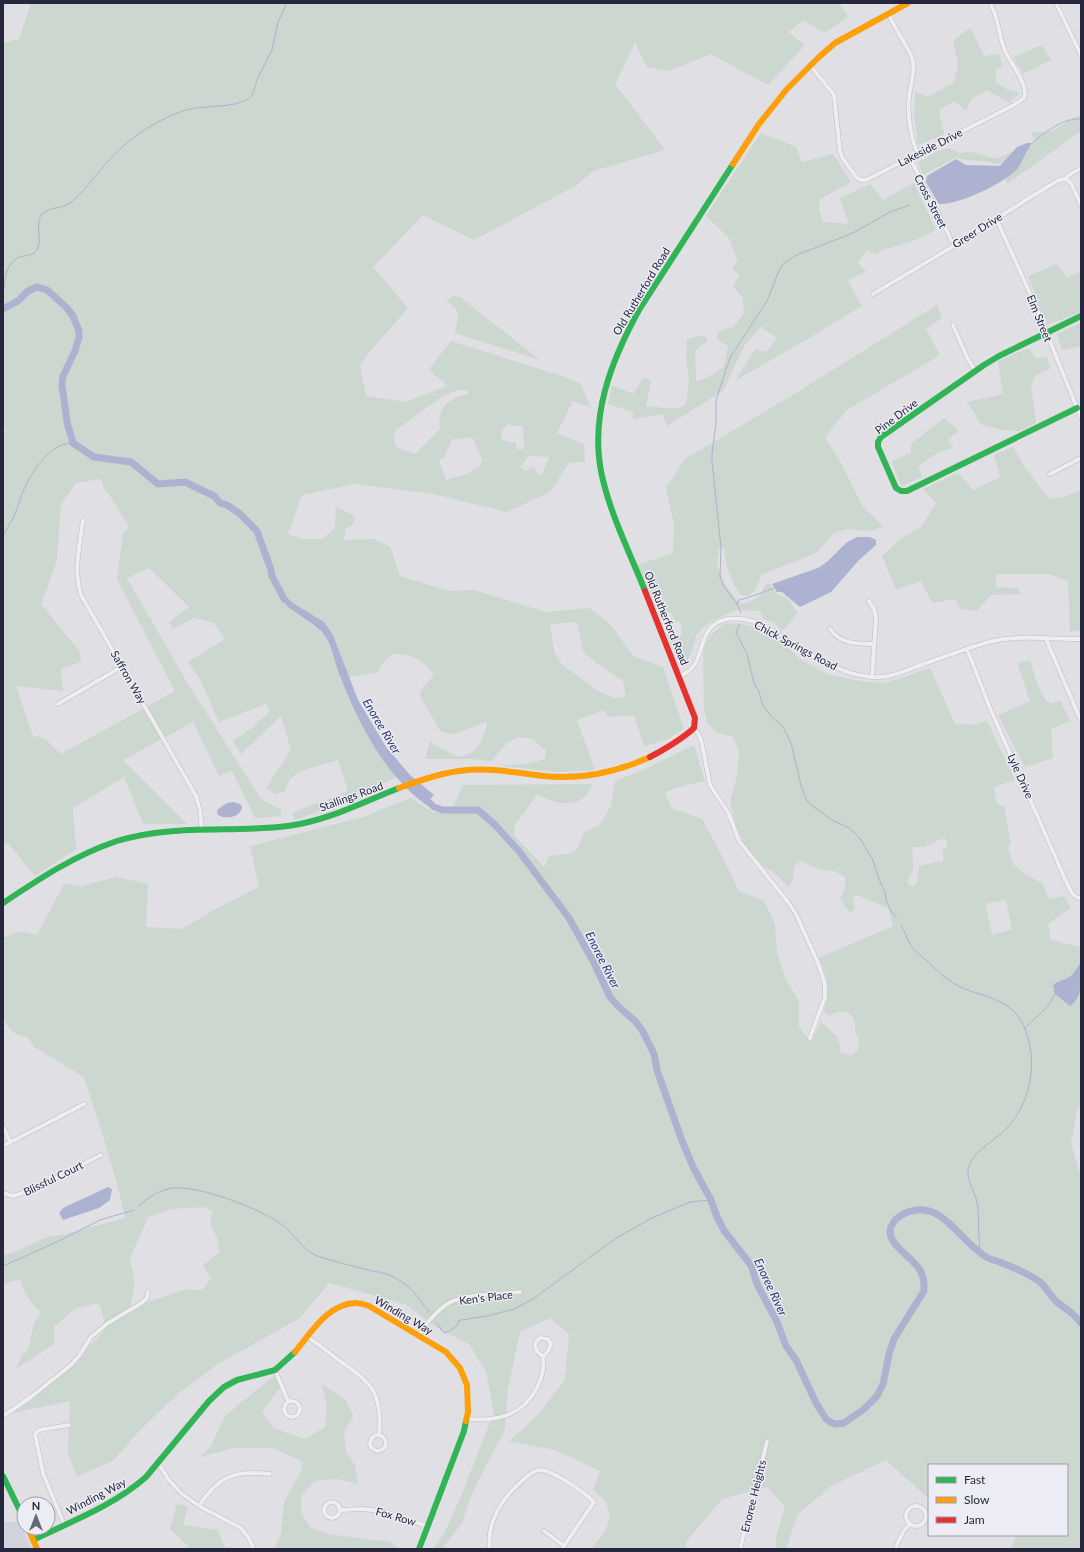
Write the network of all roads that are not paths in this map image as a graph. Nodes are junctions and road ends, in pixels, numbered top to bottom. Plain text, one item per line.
1 (908, 3) edge
2 (990, 3) edge
3 (1056, 3) edge
4 (888, 14) junction
5 (1081, 55) edge
6 (810, 65) junction
7 (918, 154) junction
8 (910, 158) junction
9 (1081, 168) edge
10 (1065, 179) junction
11 (1081, 205) edge
12 (996, 218) junction
13 (956, 242) junction
14 (873, 294) dead end
15 (1081, 316) edge
16 (953, 325) dead end
17 (1046, 333) junction
18 (975, 371) junction
19 (1077, 408) junction
20 (1081, 418) edge
21 (1081, 458) edge
22 (1050, 474) dead end
23 (83, 520) dead end
24 (869, 601) dead end
25 (830, 629) dead end
26 (1046, 639) junction
27 (1081, 639) edge
28 (874, 644) junction
29 (967, 649) junction
30 (123, 666) junction
31 (679, 676) junction
32 (872, 677) junction
33 (58, 704) dead end
34 (1081, 721) edge
35 (694, 728) junction
36 (202, 830) junction
37 (1081, 898) edge
38 (3, 903) edge
39 (810, 1038) dead end
40 (84, 1104) dead end
41 (3, 1126) edge
42 (10, 1142) junction
43 (3, 1146) edge
44 (101, 1155) dead end
45 (3, 1194) edge
46 (148, 1292) dead end
47 (520, 1292) dead end
48 (418, 1335) junction
49 (307, 1337) junction
50 (543, 1356) junction
51 (275, 1370) junction
52 (288, 1402) junction
53 (3, 1416) edge
54 (467, 1419) junction
55 (69, 1425) dead end
56 (378, 1435) junction
57 (766, 1442) dead end
58 (158, 1463) junction
59 (270, 1474) dead end
60 (3, 1476) edge
61 (16, 1503) edge
62 (199, 1506) junction
63 (341, 1510) junction
64 (64, 1524) junction
65 (910, 1524) junction
66 (427, 1526) junction
67 (544, 1531) dead end
68 (31, 1536) edge
69 (33, 1540) junction
70 (562, 1547) edge
71 (37, 1549) edge
72 (254, 1549) edge
73 (419, 1549) edge
74 (490, 1549) edge
75 (740, 1549) edge
76 (895, 1549) edge

1 - 4 street, Old Rutherford Road
2 - 7 street, Lakeside Drive
3 - 5 street
4 - 6 street, Old Rutherford Road
4 - 7 street
6 - 8 street, Lakeside Drive
6 - 31 street, Old Rutherford Road
7 - 8 street, Lakeside Drive
8 - 13 street, Cross Street
9 - 10 street, Greer Drive
10 - 11 street
10 - 12 street, Greer Drive
12 - 13 street, Greer Drive
12 - 17 street, Elm Street
13 - 14 street, Greer Drive
15 - 17 street, Pine Drive
16 - 18 street
17 - 18 street, Pine Drive
17 - 19 street, Elm Street
18 - 19 street, Pine Drive
19 - 20 street, Elm Street
21 - 22 street
23 - 30 street, Saffron Way
24 - 28 street
25 - 28 street
26 - 27 street, Chick Springs Road
26 - 29 street, Chick Springs Road
26 - 34 street
28 - 32 street
29 - 32 street, Chick Springs Road
29 - 37 street, Lyle Drive
30 - 33 street
30 - 36 street, Saffron Way
31 - 32 street, Chick Springs Road
31 - 35 street, Old Rutherford Road
35 - 36 street, Stallings Road
35 - 39 street
36 - 38 street, Stallings Road
40 - 42 street
41 - 42 street
42 - 43 street
44 - 45 street, Blissful Court
46 - 53 street
47 - 48 street, Ken's Place
48 - 49 street, Winding Way
48 - 54 street, Winding Way
49 - 51 street, Winding Way
49 - 56 street
50 - 50 street
50 - 54 street
51 - 52 street
51 - 58 street, Winding Way
52 - 52 street
54 - 66 street, Winding Way
55 - 64 street
56 - 56 street
57 - 75 street, Enoree Heights
58 - 62 street
58 - 64 street, Winding Way
59 - 62 street
60 - 61 street
62 - 72 street
63 - 63 street, Fox Row
63 - 66 street, Fox Row
64 - 69 street, Winding Way
65 - 65 street
65 - 76 street
66 - 73 street, Winding Way
67 - 70 street
68 - 69 street
69 - 71 street
70 - 74 street

